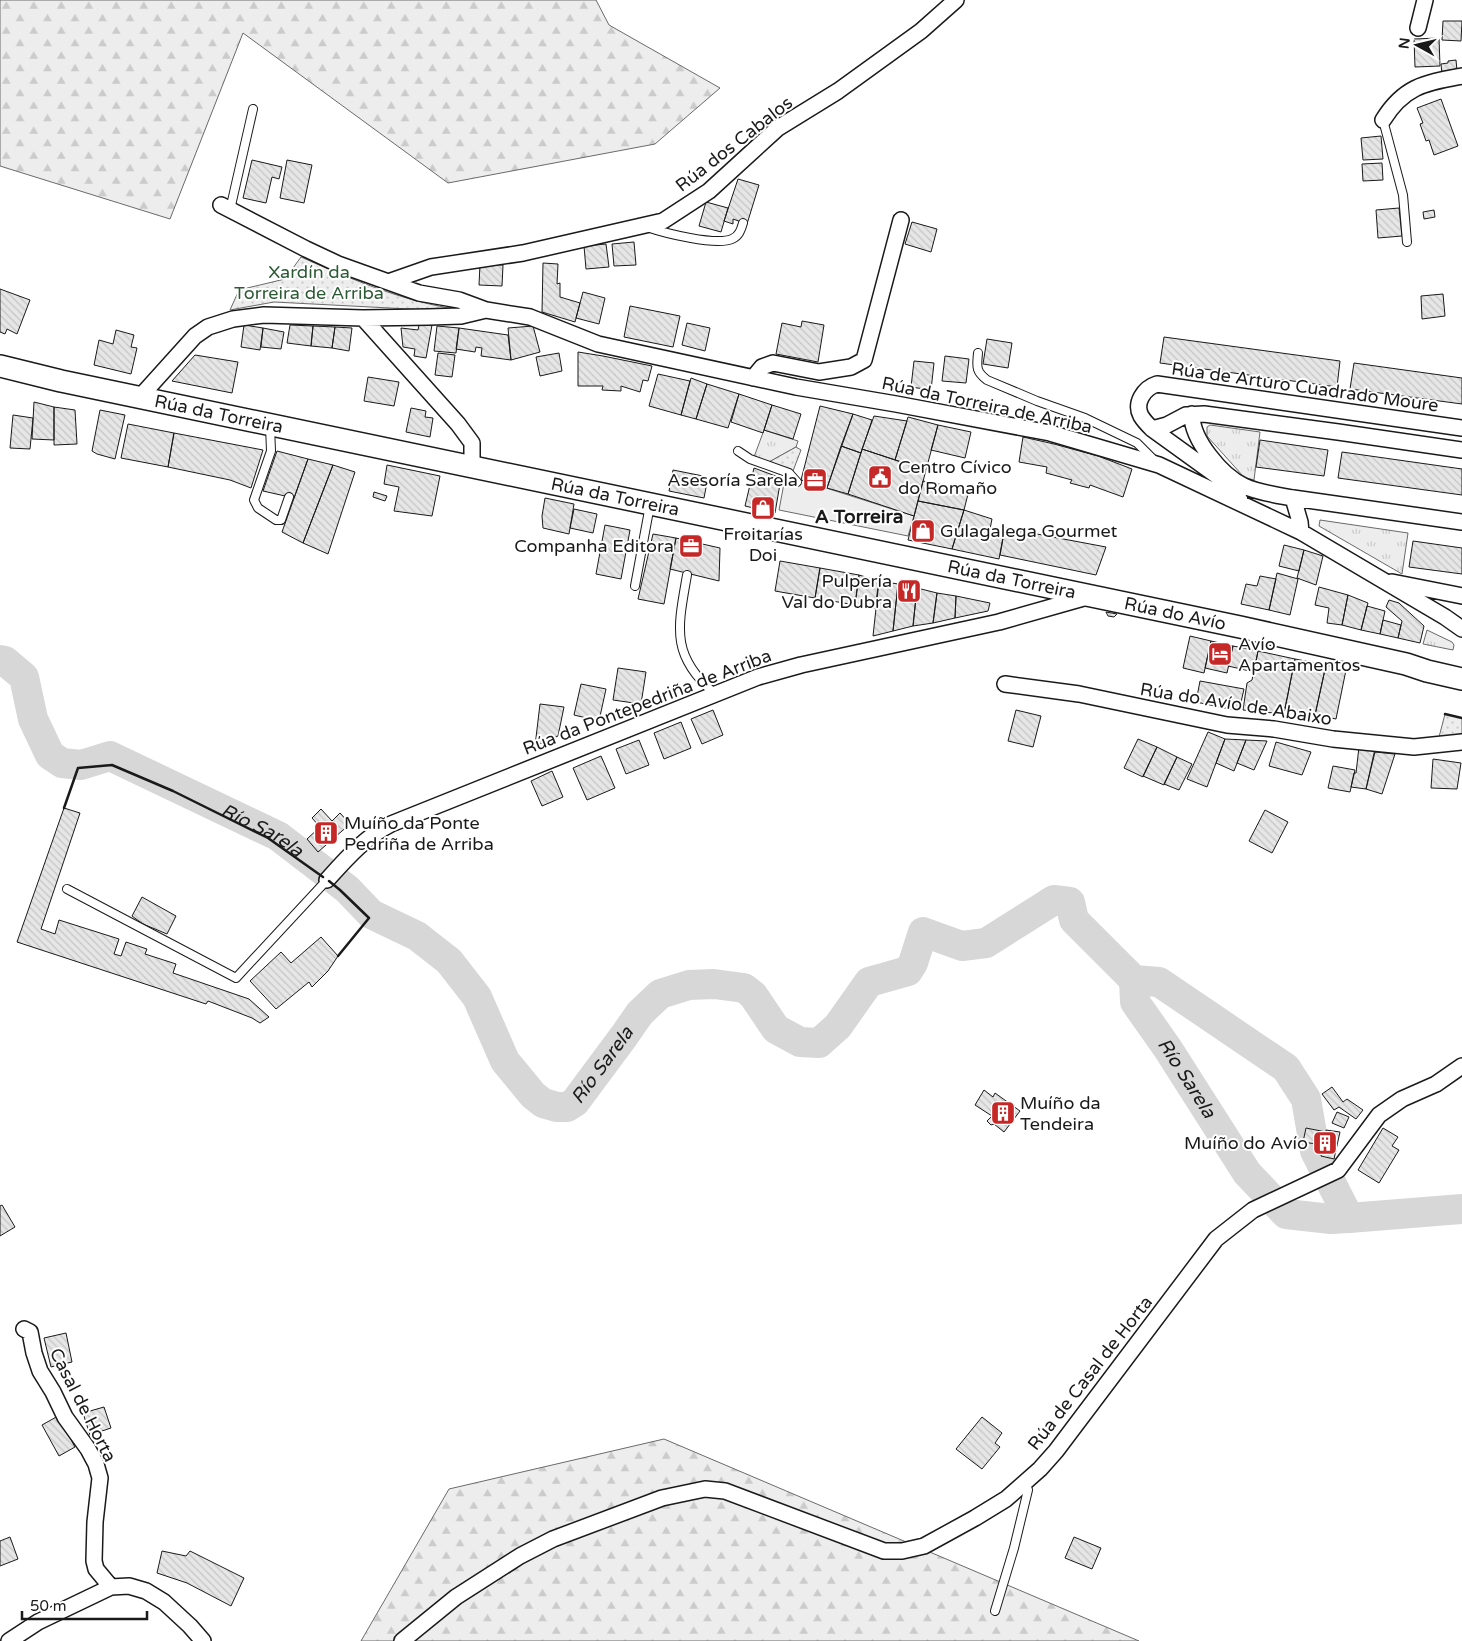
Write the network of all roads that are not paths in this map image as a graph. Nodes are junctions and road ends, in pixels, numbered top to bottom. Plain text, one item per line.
1 (956, 0) edge
2 (1425, 0) edge
3 (1418, 28) dead end
4 (1462, 76) edge
5 (253, 109) dead end
6 (1383, 120) joint
7 (226, 207) joint
8 (901, 220) dead end
9 (743, 223) dead end
10 (645, 226) junction
11 (1407, 242) dead end
12 (390, 282) junction
13 (486, 310) junction
14 (362, 318) junction
15 (978, 353) dead end
16 (0, 366) edge
17 (753, 378) junction
18 (140, 398) junction
19 (1192, 414) junction
20 (270, 424) junction
21 (1462, 428) edge
22 (1152, 429) junction
23 (1462, 450) edge
24 (738, 452) dead end
25 (472, 466) junction
26 (1159, 466) junction
27 (797, 482) dead end
28 (1268, 494) junction
29 (290, 497) dead end
30 (1293, 498) junction
31 (650, 504) junction
32 (1242, 504) junction
33 (1257, 511) junction
34 (1462, 522) edge
35 (1301, 532) junction
36 (687, 575) dead end
37 (1385, 581) junction
38 (635, 586) dead end
39 (1090, 595) junction
40 (1462, 596) edge
41 (1442, 616) junction
42 (1462, 622) edge
43 (1462, 629) edge
44 (1406, 664) junction
45 (1462, 665) edge
46 (1462, 679) edge
47 (1005, 684) dead end
48 (714, 693) junction
49 (1462, 742) edge
50 (327, 880) joint
51 (67, 889) dead end
52 (1462, 1066) edge
53 (24, 1329) dead end
54 (1025, 1482) junction
55 (111, 1587) junction
56 (995, 1611) dead end
57 (9, 1641) edge
58 (203, 1641) edge
59 (402, 1641) edge

1 - 10 street, Rúa dos Cabalos
2 - 3 street
4 - 6 street
5 - 7 lane
6 - 11 lane
7 - 12 street
8 - 17 street, Rúa da Torreira de Arriba
9 - 10 lane
10 - 12 street, Rúa dos Cabalos
12 - 13 street
13 - 14 street, Rúa da Torreira de Arriba
13 - 17 street, Rúa da Torreira de Arriba
14 - 18 street, Rúa da Torreira de Arriba
14 - 25 street
15 - 26 lane
16 - 18 main road, Rúa da Torreira
17 - 26 street, Rúa da Torreira de Arriba
18 - 20 main road, Rúa da Torreira
19 - 22 street
19 - 23 street
19 - 28 street
20 - 25 main road, Rúa da Torreira
20 - 29 lane
21 - 22 street, Rúa de Arturo Cuadrado Moure
22 - 32 street
24 - 27 lane
25 - 31 main road, Rúa da Torreira
26 - 32 street, Rúa da Torreira de Arriba
28 - 30 street
28 - 33 street
30 - 34 street
30 - 35 street
31 - 38 lane
31 - 39 main road, Rúa da Torreira
32 - 33 street, Rúa da Torreira de Arriba
33 - 35 street, Rúa da Torreira de Arriba
35 - 37 street, Rúa da Torreira de Arriba
36 - 48 lane
37 - 40 street
37 - 41 street, Rúa da Torreira de Arriba
39 - 44 main road, Rúa do Avío
39 - 48 street, Rúa da Pontepedriña de Arriba
40 - 41 street
41 - 42 street, Rúa da Torreira de Arriba
41 - 43 street, Rúa da Torreira de Arriba
44 - 45 main road, Rúa do Avío
44 - 46 main road, Rúa do Avío
47 - 49 street, Rúa do Avío de Abaixo
48 - 50 street, Rúa da Pontepedriña de Arriba
50 - 51 lane
52 - 54 street, Rúa de Casal de Horta
53 - 55 street, Casal de Horta
54 - 56 lane
54 - 59 street, Rúa de Casal de Horta
55 - 57 street
55 - 58 street

